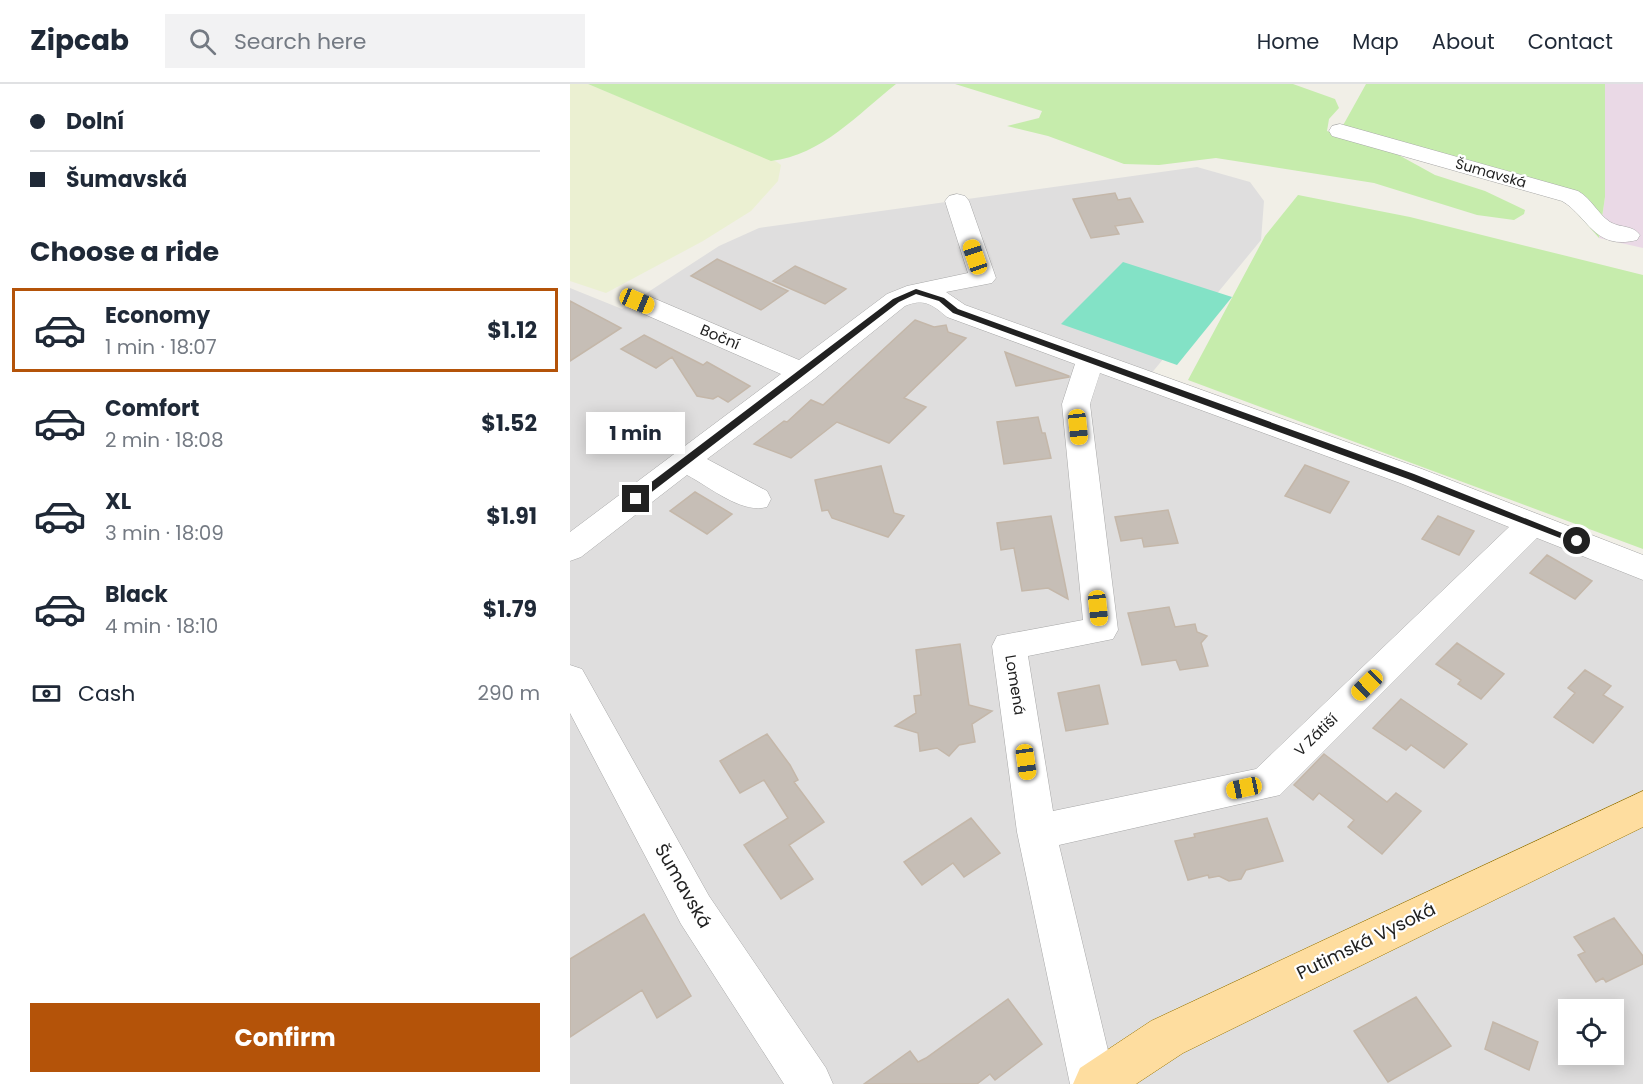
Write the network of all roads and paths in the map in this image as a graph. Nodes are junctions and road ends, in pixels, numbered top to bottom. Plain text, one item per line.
1 (1340, 131) dead end
2 (957, 201) dead end
3 (1628, 235) dead end
4 (916, 291) junction
5 (637, 301) dead end
6 (1090, 360) junction
7 (804, 373) junction
8 (686, 461) junction
9 (756, 499) dead end
10 (1533, 523) junction
11 (570, 549) edge
12 (1643, 568) edge
13 (570, 679) edge
14 (1643, 808) edge
15 (1037, 832) junction
16 (810, 1084) edge
17 (1094, 1084) edge

1 - 3 street, Šumavská
2 - 4 street
4 - 6 street
4 - 7 street
5 - 7 street, Boční
6 - 10 street
6 - 15 street, Lomená
7 - 8 street
8 - 9 street
8 - 11 street
10 - 12 street
10 - 15 street, V Zátiší
13 - 16 street, Šumavská
14 - 17 main road, Putimská Vysoká
15 - 17 street, Lomená

